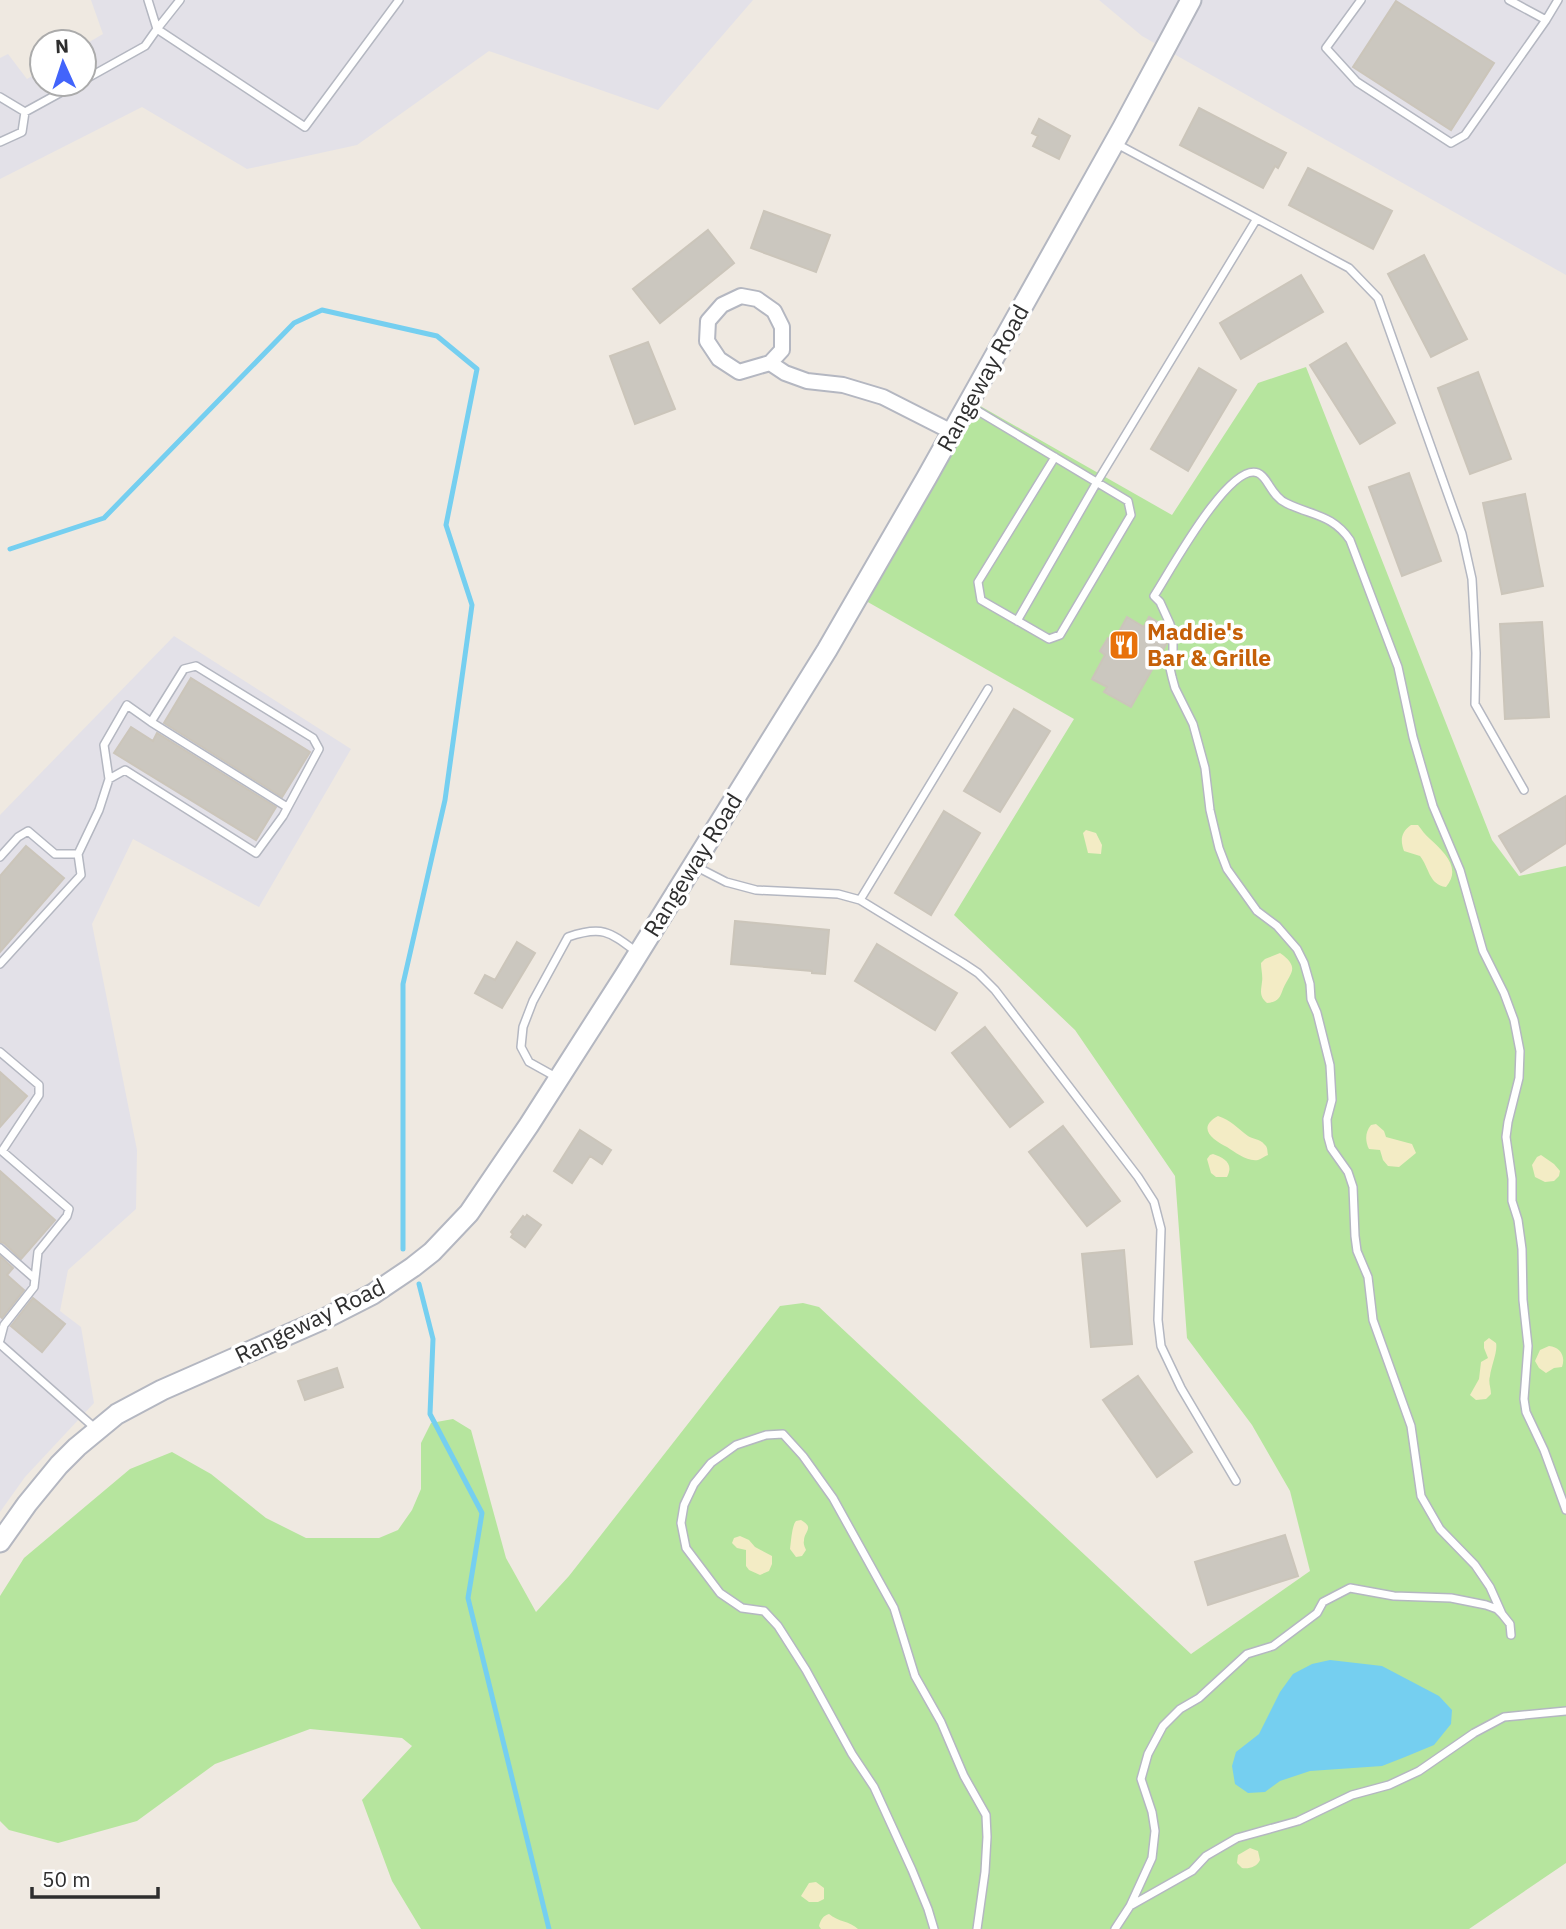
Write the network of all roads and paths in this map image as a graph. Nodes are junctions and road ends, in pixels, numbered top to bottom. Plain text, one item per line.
1 (148, 0) edge
2 (180, 0) edge
3 (399, 0) edge
4 (1191, 0) edge
5 (1361, 0) edge
6 (1509, 0) edge
7 (1558, 0) edge
8 (1545, 20) junction
9 (158, 29) junction
10 (98, 72) edge
11 (0, 97) edge
12 (50, 98) edge
13 (25, 112) junction
14 (0, 142) edge
15 (1114, 143) junction
16 (1256, 220) junction
17 (770, 363) junction
18 (968, 404) junction
19 (952, 432) junction
20 (1055, 457) junction
21 (1097, 482) junction
22 (1017, 621) junction
23 (988, 689) dead end
24 (151, 722) junction
25 (109, 779) junction
26 (1524, 790) dead end
27 (287, 807) junction
28 (78, 854) junction
29 (0, 857) edge
30 (693, 865) junction
31 (860, 900) junction
32 (639, 953) junction
33 (0, 964) edge
34 (0, 1052) edge
35 (558, 1078) junction
36 (1, 1150) edge
37 (0, 1248) edge
38 (34, 1278) junction
39 (0, 1342) edge
40 (96, 1430) junction
41 (1236, 1481) dead end
42 (1566, 1510) edge
43 (0, 1542) edge
44 (1502, 1614) junction
45 (1511, 1635) dead end
46 (1566, 1710) edge
47 (1130, 1906) junction
48 (934, 1929) edge
49 (977, 1929) edge
50 (1115, 1929) edge

1 - 9 lane
2 - 9 lane
3 - 9 lane
4 - 15 street, Rangeway Road
5 - 8 lane
6 - 8 lane
7 - 8 lane
9 - 10 lane
11 - 13 lane
12 - 13 lane
13 - 14 lane
15 - 16 lane
15 - 18 street, Rangeway Road
16 - 21 lane
16 - 26 lane
17 - 17 street
17 - 19 street
18 - 19 street, Rangeway Road
18 - 20 lane
19 - 30 street, Rangeway Road
20 - 21 lane
20 - 22 lane
21 - 22 lane
21 - 22 lane
23 - 31 lane
24 - 25 lane
24 - 27 lane
24 - 27 lane
25 - 27 lane
25 - 28 lane
28 - 29 lane
28 - 33 lane
30 - 31 lane
30 - 32 street, Rangeway Road
31 - 41 lane
32 - 35 street, Rangeway Road
32 - 35 lane
34 - 36 lane
35 - 40 street, Rangeway Road
36 - 38 lane
37 - 38 lane
38 - 39 lane
39 - 40 lane
40 - 43 street, Rangeway Road
42 - 44 lane
44 - 45 lane
44 - 47 lane
46 - 47 lane
47 - 50 lane
48 - 49 lane

